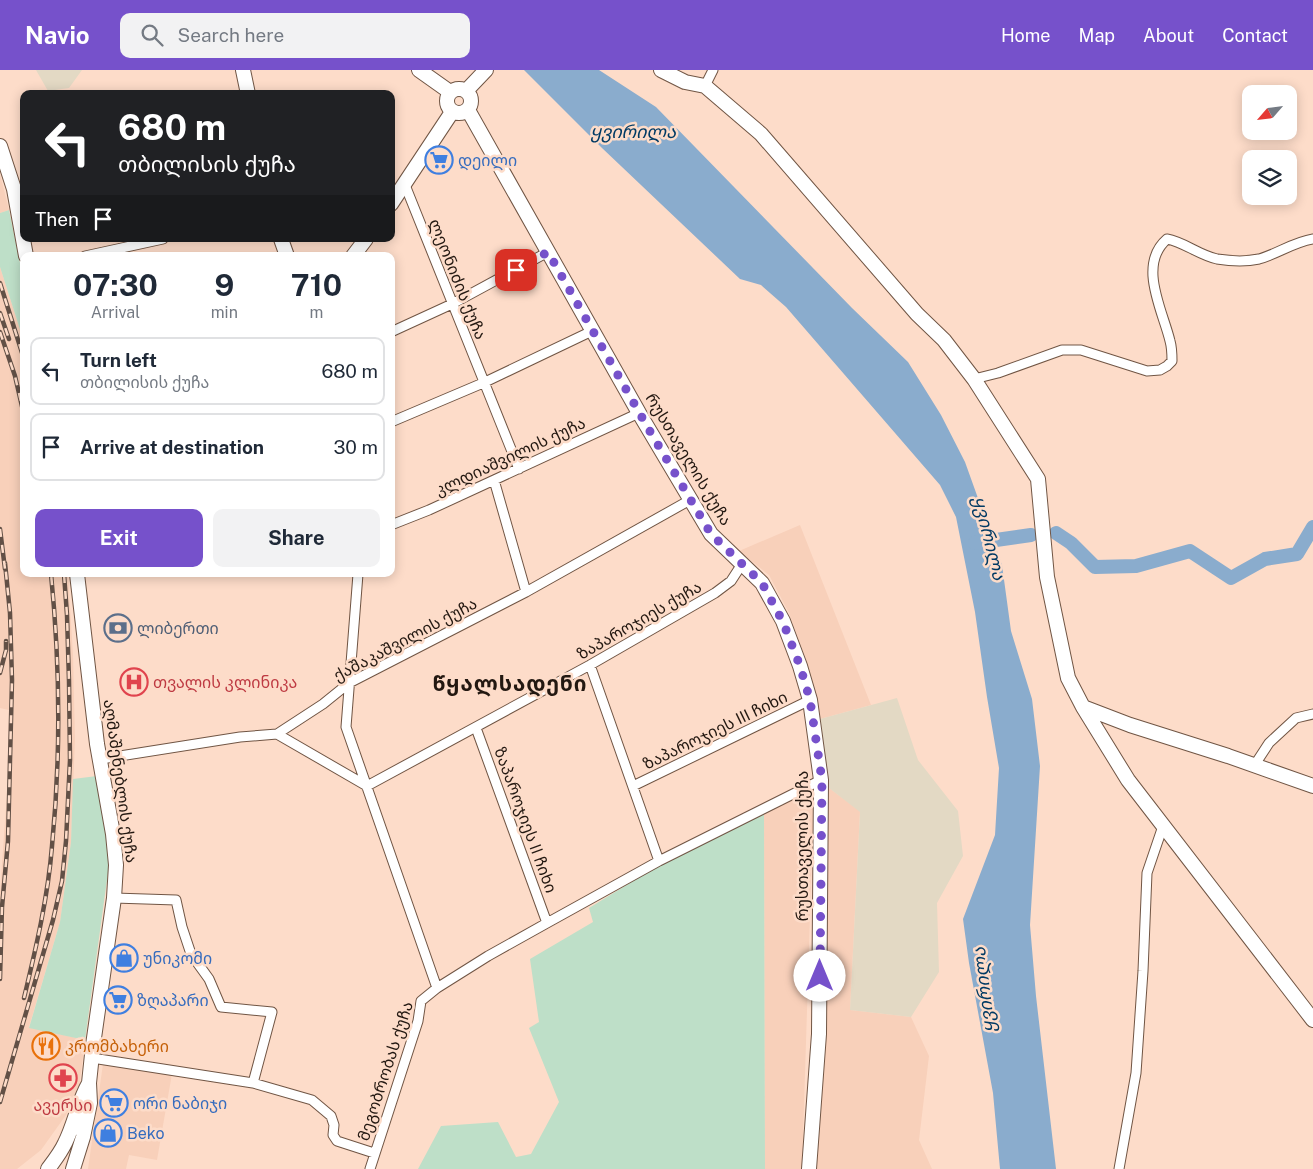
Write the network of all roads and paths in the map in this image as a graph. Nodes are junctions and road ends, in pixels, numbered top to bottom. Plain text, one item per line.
1 (243, 70) edge
2 (418, 70) edge
3 (486, 70) edge
4 (661, 70) edge
5 (713, 70) edge
6 (705, 86) junction
7 (247, 90) edge
8 (466, 91) junction
9 (450, 92) junction
10 (468, 110) junction
11 (452, 112) junction
12 (0, 146) edge
13 (404, 186) junction
14 (395, 198) edge
15 (20, 222) edge
16 (1313, 239) edge
17 (149, 242) edge
18 (364, 242) edge
19 (103, 252) edge
20 (356, 252) edge
21 (548, 252) junction
22 (452, 304) junction
23 (395, 330) edge
24 (592, 331) junction
25 (974, 379) junction
26 (483, 383) junction
27 (639, 413) junction
28 (395, 420) edge
29 (519, 469) junction
30 (494, 480) junction
31 (690, 500) junction
32 (395, 523) edge
33 (742, 564) junction
34 (77, 577) edge
35 (358, 577) edge
36 (526, 592) junction
37 (590, 665) junction
38 (349, 683) junction
39 (810, 700) junction
40 (1083, 707) junction
41 (1313, 714) edge
42 (476, 728) junction
43 (277, 734) junction
44 (101, 759) junction
45 (1254, 766) junction
46 (822, 780) junction
47 (366, 786) junction
48 (633, 786) junction
49 (1313, 786) edge
50 (1163, 826) junction
51 (659, 861) junction
52 (114, 898) junction
53 (547, 923) junction
54 (437, 988) junction
55 (1313, 1020) edge
56 (92, 1058) junction
57 (89, 1083) junction
58 (253, 1083) junction
59 (374, 1153) junction
60 (60, 1163) edge
61 (48, 1169) edge
62 (73, 1169) edge
63 (370, 1169) edge
64 (809, 1169) edge
65 (1119, 1169) edge

1 - 7 street
2 - 9 street
3 - 8 street
4 - 6 street
5 - 6 street
6 - 25 street
8 - 9 street
8 - 10 street
9 - 11 street
10 - 11 street
10 - 21 street, რუსთაველის ქუჩა
11 - 13 street
12 - 15 street
13 - 14 street
13 - 22 street, ლეონიძის ქუჩა
16 - 25 street
17 - 19 street
18 - 20 street
21 - 22 street
21 - 24 street, რუსთაველის ქუჩა
22 - 23 street
22 - 26 street, ლეონიძის ქუჩა
24 - 26 street
24 - 27 street, რუსთაველის ქუჩა
25 - 40 street
26 - 28 street
26 - 29 street, ლეონიძის ქუჩა
27 - 29 street, კლდიაშვილის ქუჩა
27 - 31 street, რუსთაველის ქუჩა
29 - 30 street, კლდიაშვილის ქუჩა
30 - 32 street, კლდიაშვილის ქუჩა
30 - 36 street
31 - 33 street, რუსთაველის ქუჩა
31 - 36 street, ქაშაკაშვილის ქუჩა
33 - 37 street, ზაპაროჯიეს ქუჩა
33 - 39 street, რუსთაველის ქუჩა
34 - 44 street, აღმაშენებლის ქუჩა
35 - 38 street
36 - 38 street, ქაშაკაშვილის ქუჩა
37 - 42 street, ზაპაროჯიეს ქუჩა
37 - 48 street, ზაპაროჯიეს III ჩიხი
38 - 43 street, ქაშაკაშვილის ქუჩა
38 - 47 street
39 - 46 street, რუსთაველის ქუჩა
39 - 48 street, ზაპაროჯიეს III ჩიხი
40 - 45 street
40 - 50 street
41 - 45 street
42 - 47 street, ზაპაროჯიეს ქუჩა
42 - 53 street, ზაპაროჯიეს II ჩიხი
43 - 44 street
43 - 47 street
44 - 52 street, აღმაშენებლის ქუჩა
45 - 49 street
46 - 51 street
46 - 64 street, რუსთაველის ქუჩა
47 - 54 street
48 - 51 street, ზაპაროჯიეს III ჩიხი
50 - 55 street
50 - 65 street
51 - 53 street
52 - 56 street, აღმაშენებლის ქუჩა
52 - 58 street
53 - 54 street
54 - 59 street, მეგობრობას ქუჩა
56 - 57 street, აღმაშენებლის ქუჩა
56 - 58 street
57 - 60 street, აღმაშენებლის ქუჩა
57 - 62 street, აღმაშენებლის ქუჩა
58 - 59 street
59 - 63 street, მეგობრობას ქუჩა
60 - 61 street, აღმაშენებლის ქუჩა

